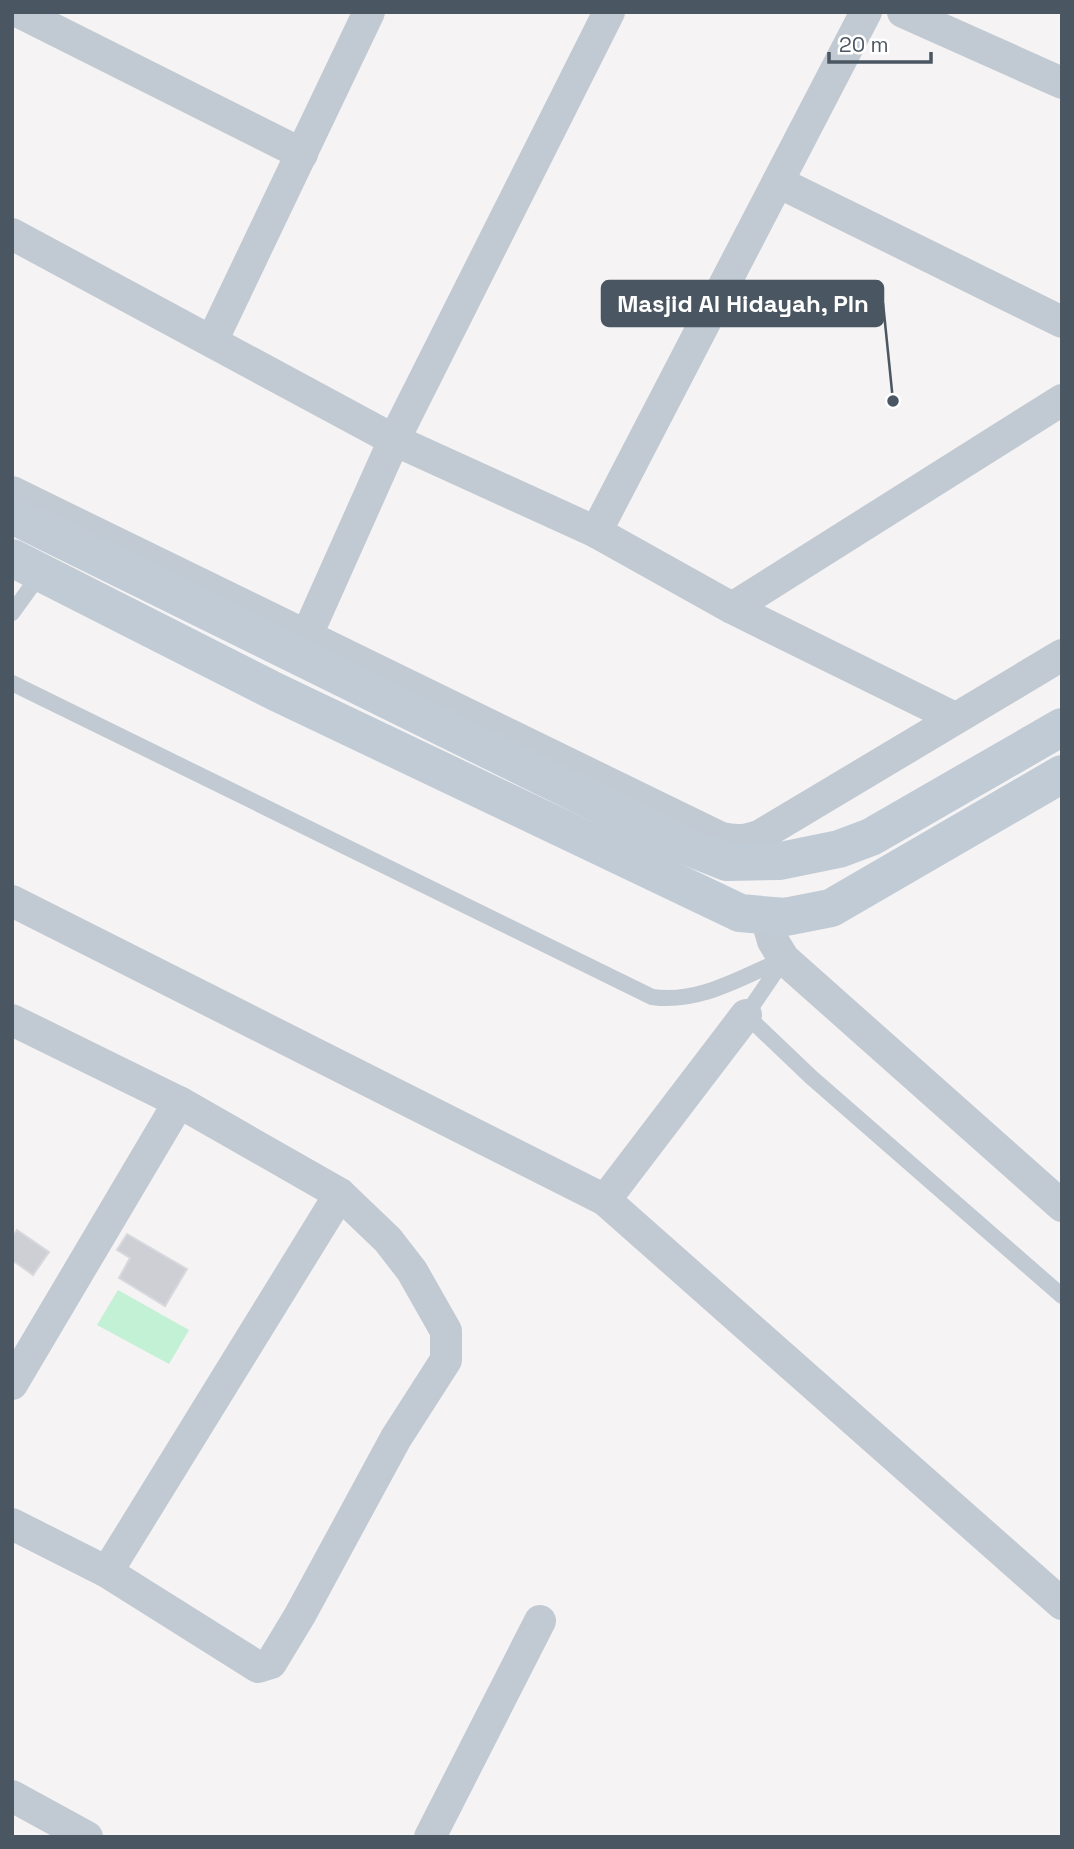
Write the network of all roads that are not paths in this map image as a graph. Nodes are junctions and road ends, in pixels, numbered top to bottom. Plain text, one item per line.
1 (19, 12) edge
2 (369, 12) edge
3 (609, 12) edge
4 (866, 12) edge
5 (903, 12) edge
6 (1062, 83) edge
7 (302, 154) junction
8 (778, 182) junction
9 (12, 234) edge
10 (1062, 322) edge
11 (212, 341) junction
12 (1062, 400) edge
13 (394, 440) junction
14 (12, 492) edge
15 (12, 515) edge
16 (596, 532) junction
17 (26, 566) edge
18 (733, 608) junction
19 (12, 613) edge
20 (301, 647) junction
21 (1062, 655) edge
22 (12, 683) edge
23 (955, 718) junction
24 (1062, 727) edge
25 (1062, 774) edge
26 (12, 901) edge
27 (766, 917) junction
28 (784, 958) junction
29 (746, 1015) junction
30 (12, 1020) edge
31 (179, 1102) junction
32 (340, 1194) junction
33 (605, 1200) junction
34 (1062, 1206) edge
35 (1062, 1296) edge
36 (12, 1384) edge
37 (12, 1524) edge
38 (107, 1572) junction
39 (1062, 1604) edge
40 (540, 1621) dead end
41 (12, 1796) edge
42 (87, 1837) edge
43 (430, 1837) edge

1 - 7 street
2 - 7 street
3 - 13 street
4 - 8 street
5 - 6 street
7 - 11 street
8 - 10 street
8 - 16 street
9 - 11 street
11 - 13 street
12 - 18 street
13 - 16 street
13 - 20 street
14 - 20 street
15 - 20 main road
16 - 18 street
17 - 19 lane
17 - 27 main road
18 - 23 street
20 - 23 street
20 - 24 main road
21 - 23 street
22 - 28 lane
25 - 27 main road
26 - 33 street
27 - 28 street
28 - 29 lane
28 - 34 street
29 - 33 street
29 - 35 lane
30 - 31 street
31 - 32 street
31 - 36 street
32 - 38 street
32 - 38 street
33 - 39 street
37 - 38 street
40 - 43 street
41 - 42 street

